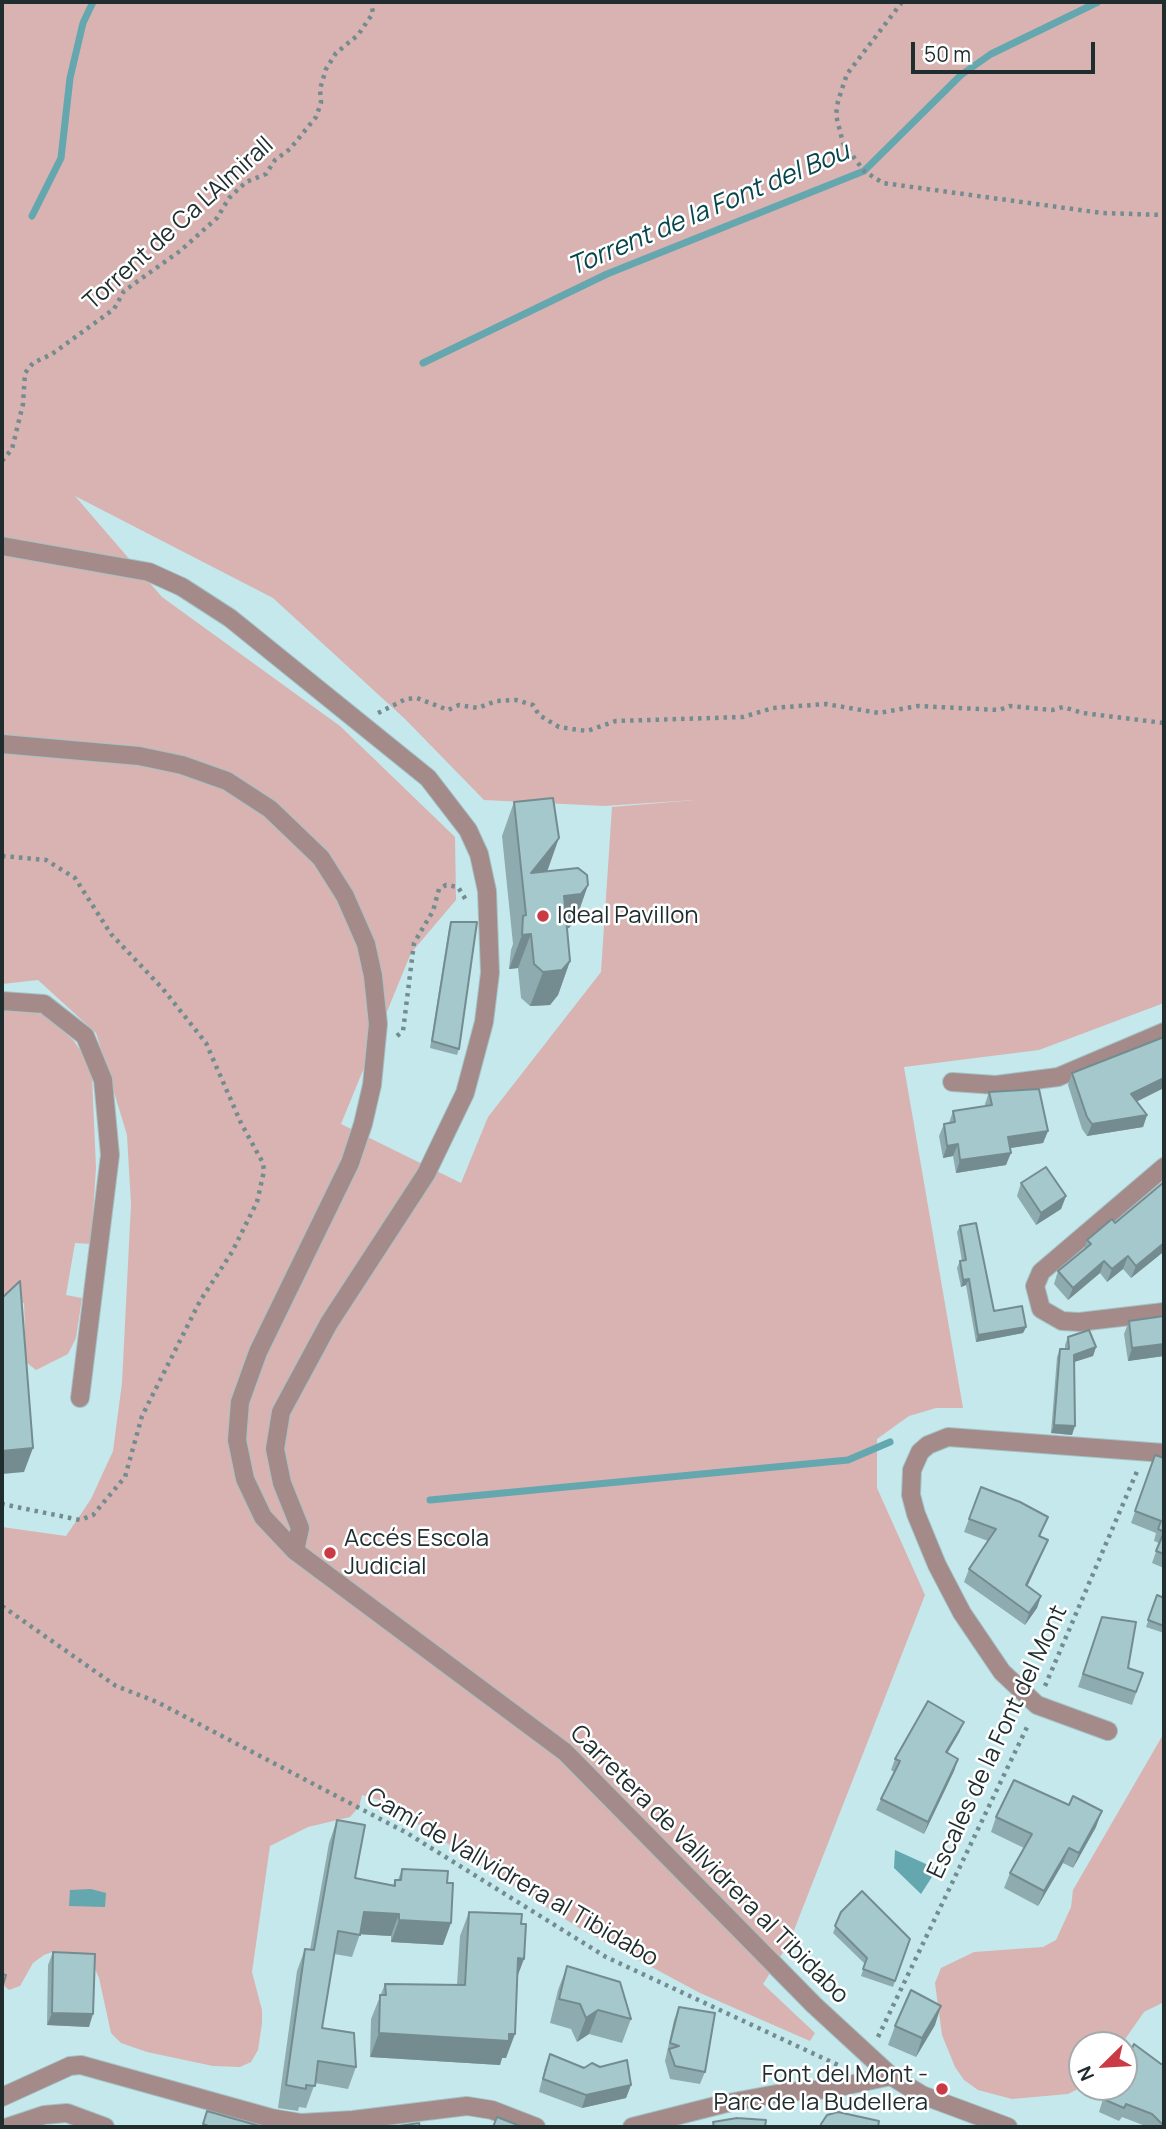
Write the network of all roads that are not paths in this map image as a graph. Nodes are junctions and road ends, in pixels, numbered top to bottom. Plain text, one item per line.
1 (2, 546) edge
2 (2, 744) edge
3 (2, 1001) edge
4 (1164, 1032) edge
5 (952, 1082) dead end
6 (1164, 1167) edge
7 (1164, 1312) edge
8 (80, 1398) dead end
9 (1164, 1453) edge
10 (295, 1550) junction
11 (1108, 1731) dead end
12 (891, 2076) junction
13 (2, 2097) edge
14 (8, 2127) edge
15 (105, 2127) edge
16 (536, 2127) edge
17 (632, 2127) edge
18 (1008, 2127) edge

1 - 10 street
2 - 10 street, Carretera de Vallvidrera al Tibidabo
3 - 8 street
4 - 5 street
6 - 7 street
9 - 11 street
10 - 12 street, Carretera de Vallvidrera al Tibidabo
12 - 17 street
12 - 18 street, Carretera de Vallvidrera al Tibidabo
13 - 16 street
14 - 15 street

